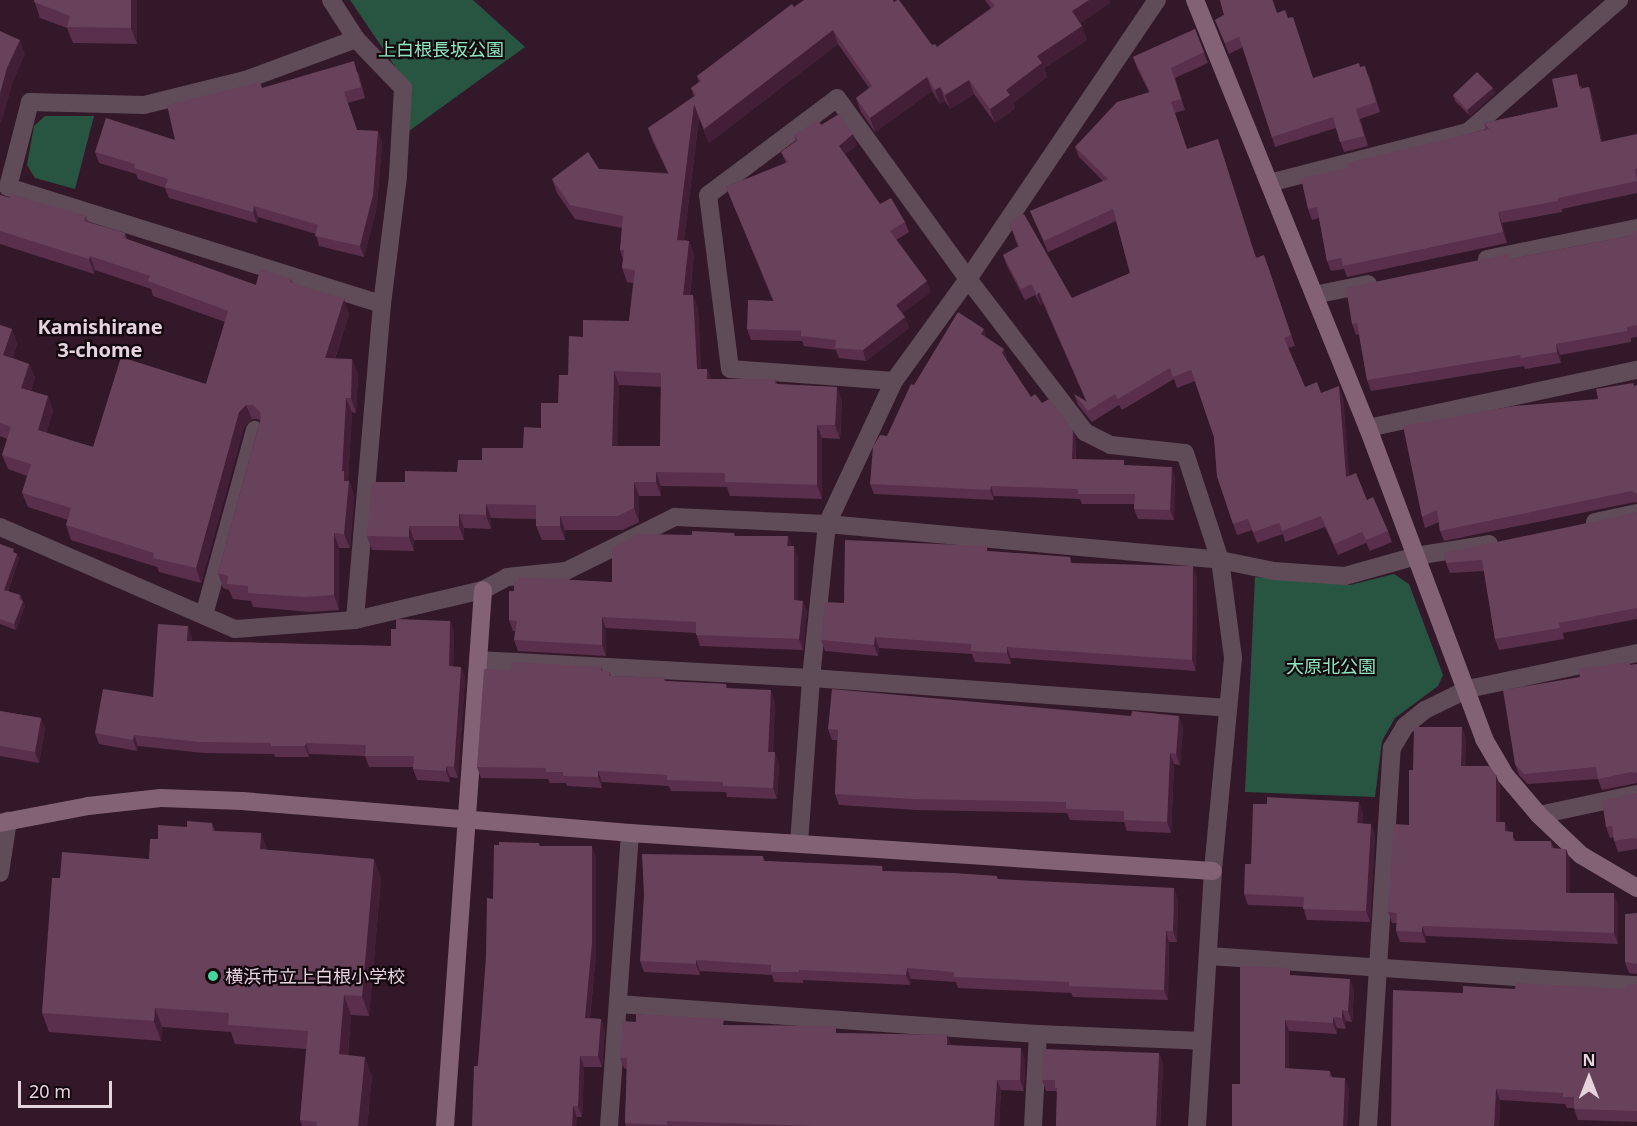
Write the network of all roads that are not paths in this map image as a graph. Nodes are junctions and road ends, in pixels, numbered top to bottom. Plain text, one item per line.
1 (331, 0) edge
2 (1157, 0) edge
3 (1195, 0) edge
4 (1619, 0) edge
5 (356, 39) junction
6 (1269, 183) junction
7 (1637, 228) edge
8 (1464, 264) edge
9 (968, 279) junction
10 (1384, 281) edge
11 (1314, 296) junction
12 (382, 304) junction
13 (1637, 370) edge
14 (894, 381) junction
15 (1368, 428) junction
16 (255, 430) edge
17 (1637, 513) edge
18 (827, 524) junction
19 (1574, 526) edge
20 (0, 527) edge
21 (1507, 540) edge
22 (1416, 556) junction
23 (1220, 560) junction
24 (483, 590) junction
25 (204, 615) junction
26 (355, 620) junction
27 (1637, 653) edge
28 (478, 660) junction
29 (811, 678) junction
30 (1468, 689) junction
31 (1228, 708) junction
32 (1637, 794) edge
33 (1539, 815) junction
34 (466, 819) junction
35 (4, 822) edge
36 (630, 833) junction
37 (799, 843) junction
38 (1213, 871) junction
39 (0, 873) edge
40 (1637, 888) edge
41 (1209, 956) junction
42 (1378, 967) junction
43 (1637, 985) edge
44 (618, 1004) junction
45 (1038, 1034) junction
46 (1202, 1041) junction
47 (444, 1126) edge
48 (609, 1126) edge
49 (1032, 1126) edge
50 (1197, 1126) edge
51 (1368, 1126) edge

1 - 5 street
2 - 9 street
3 - 6 street
4 - 6 street
5 - 12 street
5 - 12 street
6 - 11 street
7 - 8 street
9 - 14 street
9 - 14 street
9 - 23 street
10 - 11 street
11 - 15 street
12 - 26 street
13 - 15 street
14 - 18 street
15 - 22 street
16 - 25 street
17 - 19 street
18 - 23 street
18 - 24 street
18 - 29 street
20 - 25 street
21 - 22 street
22 - 23 street
22 - 30 street
23 - 31 street
24 - 26 street
24 - 28 street
25 - 26 street
27 - 30 street
28 - 29 street
28 - 34 street
29 - 31 street
29 - 37 street
30 - 33 street
30 - 42 street
31 - 38 street
32 - 33 street
33 - 40 street
34 - 35 street
34 - 36 street
34 - 47 street
35 - 39 street
36 - 37 street
36 - 44 street
37 - 38 street
38 - 41 street
41 - 42 street
41 - 46 street
42 - 43 street
42 - 51 street
44 - 45 street
44 - 48 street
45 - 46 street
45 - 49 street
46 - 50 street

